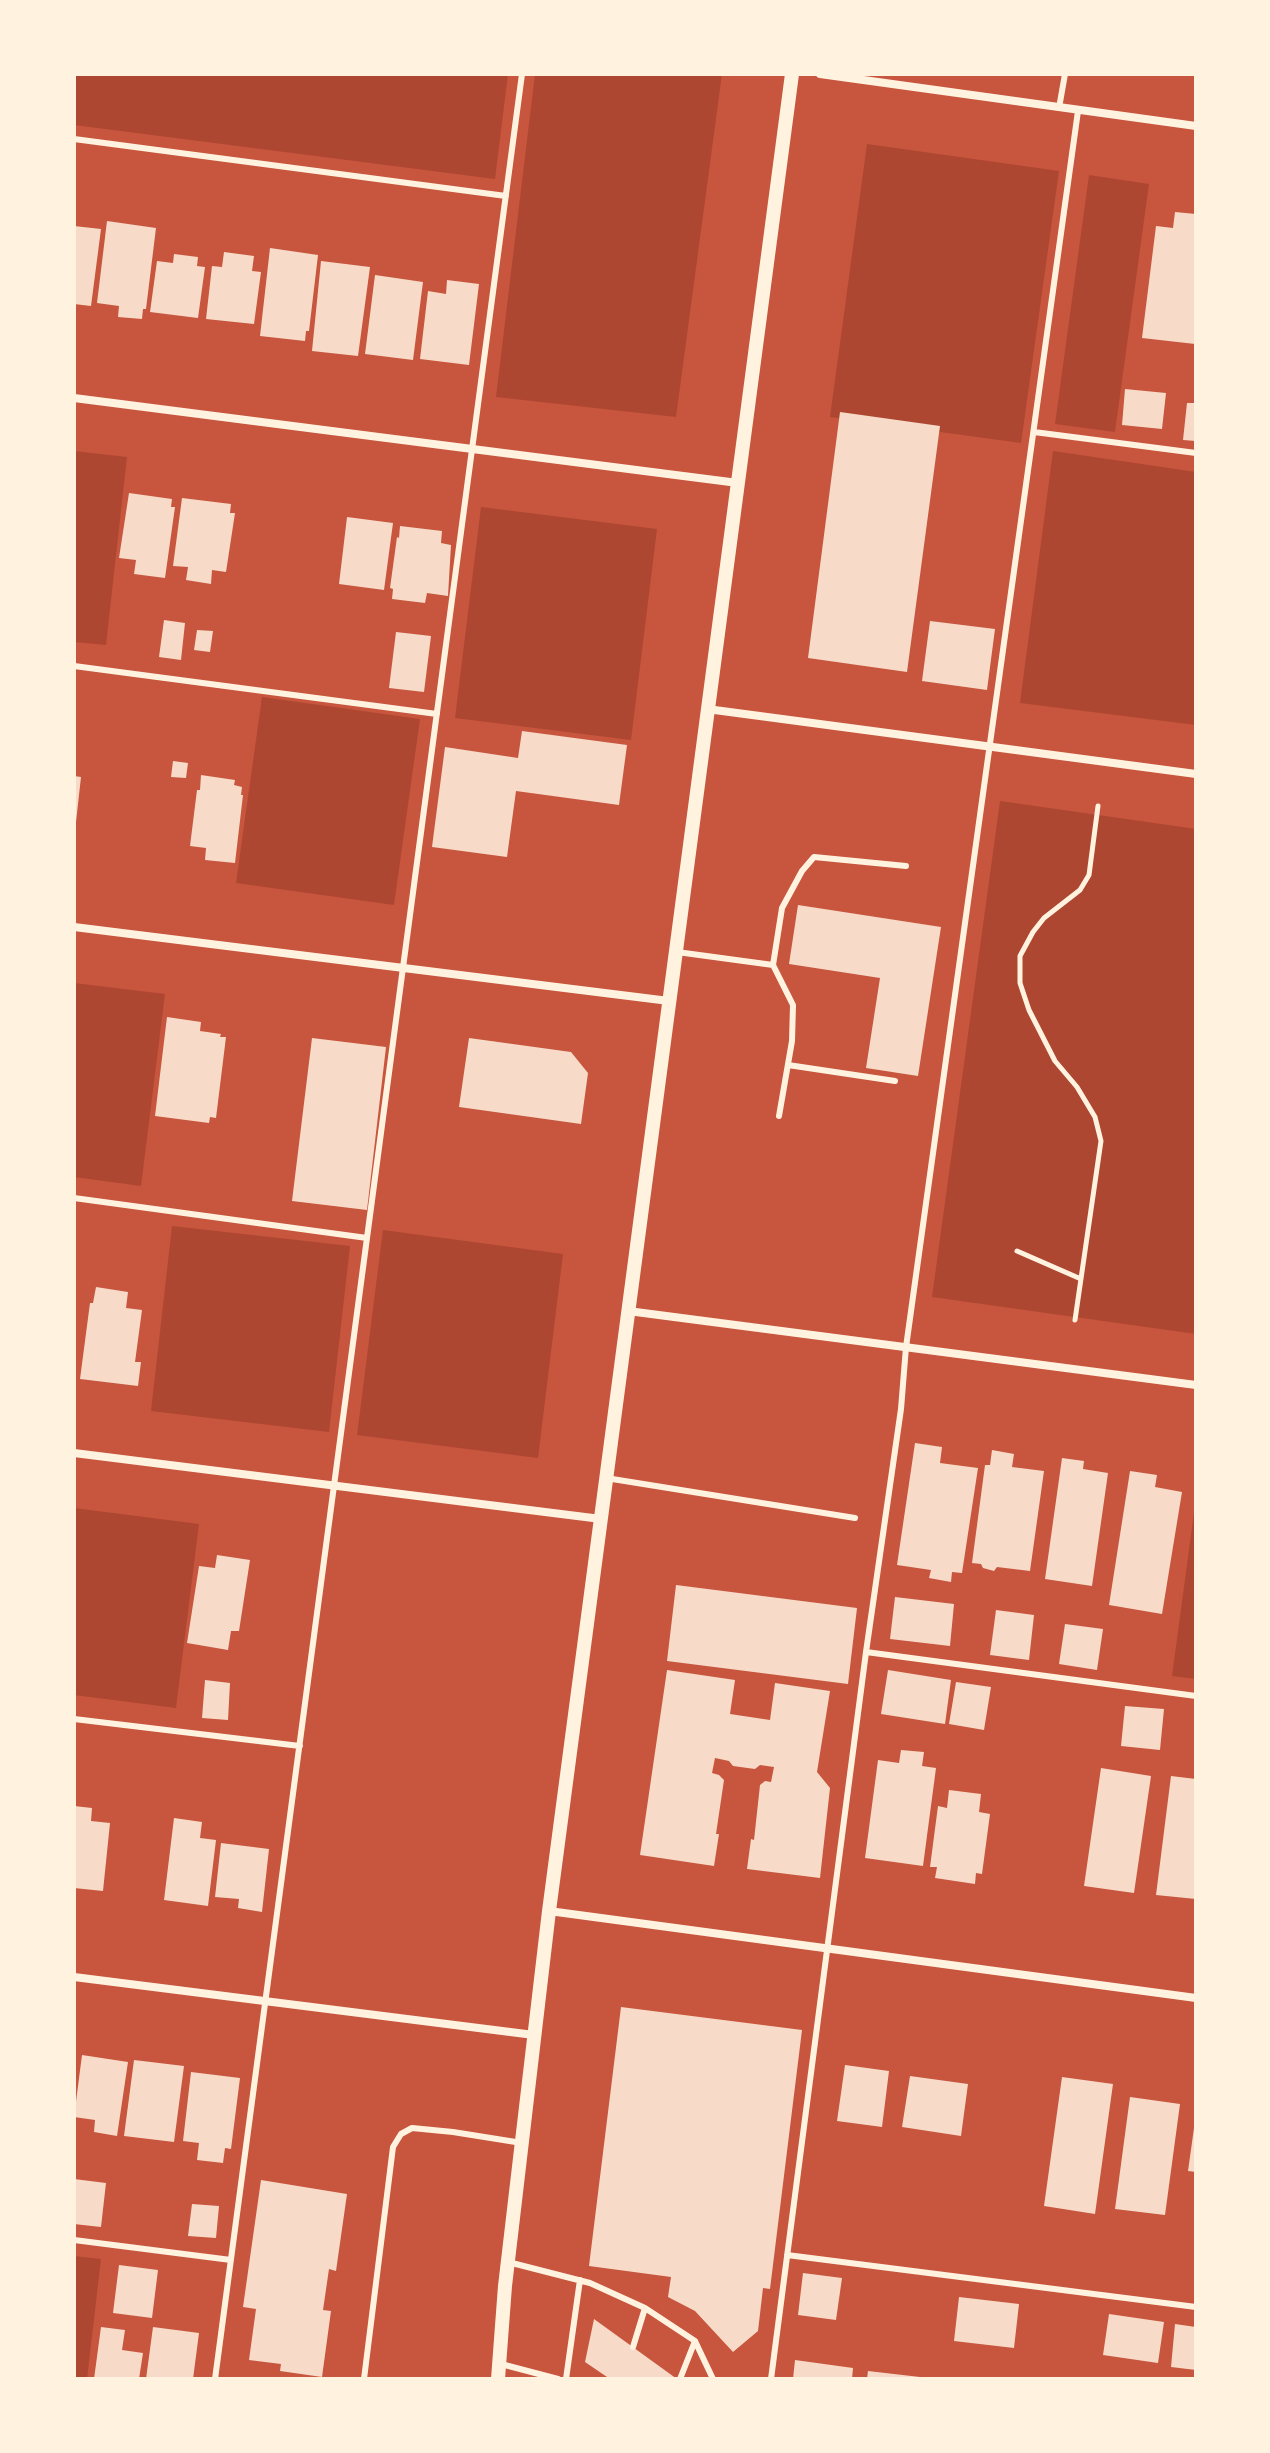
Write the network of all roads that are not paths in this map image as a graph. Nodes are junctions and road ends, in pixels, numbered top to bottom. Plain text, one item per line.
1 (522, 74) edge
2 (792, 74) edge
3 (820, 74) edge
4 (1065, 74) edge
5 (1059, 108) junction
6 (1078, 111) junction
7 (1196, 126) edge
8 (74, 139) edge
9 (506, 196) junction
10 (74, 398) edge
11 (1034, 432) junction
12 (472, 450) junction
13 (1196, 453) edge
14 (739, 483) junction
15 (74, 666) edge
16 (707, 709) junction
17 (437, 714) junction
18 (991, 747) junction
19 (1196, 774) edge
20 (906, 866) dead end
21 (74, 927) edge
22 (677, 952) junction
23 (773, 965) junction
24 (404, 968) junction
25 (669, 1001) junction
26 (788, 1065) junction
27 (895, 1081) dead end
28 (779, 1116) dead end
29 (74, 1198) edge
30 (367, 1238) junction
31 (628, 1311) junction
32 (906, 1347) junction
33 (1196, 1385) edge
34 (74, 1453) edge
35 (606, 1478) junction
36 (334, 1486) junction
37 (855, 1518) dead end
38 (601, 1519) junction
39 (866, 1652) junction
40 (1196, 1696) edge
41 (74, 1719) edge
42 (300, 1746) junction
43 (549, 1911) junction
44 (828, 1949) junction
45 (74, 1977) edge
46 (1196, 1998) edge
47 (266, 2001) junction
48 (534, 2035) junction
49 (522, 2143) junction
50 (74, 2240) edge
51 (787, 2255) junction
52 (231, 2260) junction
53 (508, 2262) junction
54 (580, 2280) junction
55 (1196, 2307) edge
56 (645, 2308) junction
57 (695, 2341) junction
58 (633, 2347) dead end
59 (500, 2372) edge
60 (215, 2379) edge
61 (364, 2379) edge
62 (558, 2379) edge
63 (566, 2379) edge
64 (680, 2379) edge
65 (713, 2379) edge
66 (771, 2379) edge

1 - 9 lane
2 - 14 street
3 - 5 street
4 - 5 lane
5 - 6 street
6 - 7 street
6 - 11 lane
8 - 9 lane
9 - 12 lane
10 - 12 street
11 - 13 lane
11 - 18 lane
12 - 14 street
12 - 17 lane
14 - 16 street
15 - 17 lane
16 - 18 street
16 - 22 street
17 - 24 lane
18 - 19 street
18 - 32 lane
20 - 23 lane
21 - 24 street
22 - 23 lane
22 - 25 street
23 - 26 lane
24 - 25 street
24 - 30 lane
25 - 31 street
26 - 27 lane
26 - 28 lane
29 - 30 lane
30 - 36 lane
31 - 32 street
31 - 35 street
32 - 33 street
32 - 39 lane
34 - 36 street
35 - 37 lane
35 - 38 street
36 - 38 street
36 - 42 lane
38 - 43 street
39 - 40 lane
39 - 44 lane
41 - 42 lane
42 - 47 lane
43 - 44 street
43 - 48 street
44 - 46 street
44 - 51 lane
45 - 47 street
47 - 48 street
47 - 52 lane
48 - 49 street
49 - 53 street
49 - 61 lane
50 - 52 lane
51 - 55 lane
51 - 66 lane
52 - 60 lane
53 - 54 lane
53 - 59 street
54 - 56 lane
54 - 63 lane
56 - 57 lane
56 - 58 lane
57 - 64 lane
57 - 65 lane
59 - 62 lane

